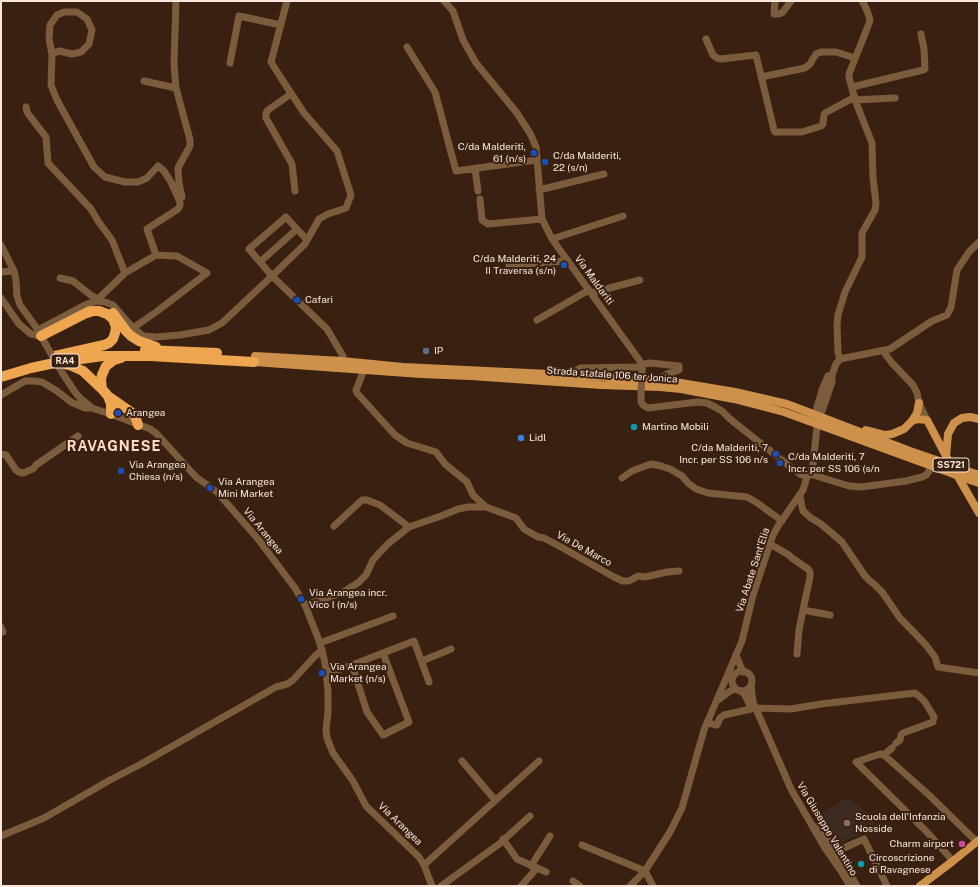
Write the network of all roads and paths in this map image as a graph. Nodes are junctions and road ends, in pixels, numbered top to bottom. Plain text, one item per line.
1 (176, 1) edge
2 (288, 1) edge
3 (444, 1) edge
4 (775, 1) edge
5 (791, 1) edge
6 (862, 1) edge
7 (281, 24) junction
8 (922, 34) dead end
9 (706, 40) dead end
10 (407, 47) dead end
11 (52, 54) junction
12 (856, 58) junction
13 (230, 63) dead end
14 (761, 76) junction
15 (144, 81) dead end
16 (176, 88) junction
17 (852, 88) junction
18 (291, 94) junction
19 (855, 98) junction
20 (895, 98) dead end
21 (26, 107) dead end
22 (537, 160) junction
23 (475, 169) junction
24 (604, 174) dead end
25 (539, 190) junction
26 (295, 191) dead end
27 (478, 191) dead end
28 (480, 199) dead end
29 (180, 202) junction
30 (623, 216) dead end
31 (542, 219) junction
32 (297, 229) junction
33 (552, 239) junction
34 (307, 240) junction
35 (976, 244) edge
36 (1, 245) edge
37 (156, 255) junction
38 (568, 261) junction
39 (260, 262) junction
40 (509, 265) dead end
41 (14, 271) junction
42 (1, 272) edge
43 (125, 273) junction
44 (272, 276) junction
45 (60, 278) dead end
46 (640, 280) dead end
47 (590, 291) junction
48 (1, 298) edge
49 (98, 300) junction
50 (84, 314) junction
51 (537, 320) dead end
52 (133, 328) junction
53 (42, 337) junction
54 (163, 350) junction
55 (883, 351) junction
56 (77, 352) junction
57 (131, 355) junction
58 (254, 359) junction
59 (840, 359) junction
60 (342, 361) junction
61 (59, 362) junction
62 (642, 368) junction
63 (1, 370) edge
64 (364, 370) junction
65 (570, 375) junction
66 (1, 377) edge
67 (663, 381) junction
68 (1, 395) edge
69 (919, 402) junction
70 (110, 405) junction
71 (92, 408) junction
72 (818, 412) junction
73 (979, 419) edge
74 (927, 420) junction
75 (912, 421) junction
76 (835, 423) junction
77 (138, 425) joint
78 (817, 427) dead end
79 (78, 436) dead end
80 (1, 454) edge
81 (940, 463) junction
82 (809, 475) junction
83 (967, 475) junction
84 (979, 475) edge
85 (622, 478) dead end
86 (979, 482) edge
87 (800, 495) junction
88 (486, 507) junction
89 (978, 510) edge
90 (782, 521) junction
91 (334, 526) dead end
92 (409, 528) junction
93 (770, 544) junction
94 (678, 571) dead end
95 (305, 605) junction
96 (802, 610) junction
97 (830, 615) dead end
98 (392, 616) dead end
99 (321, 646) junction
100 (451, 649) dead end
101 (383, 653) junction
102 (797, 654) dead end
103 (736, 655) junction
104 (422, 661) junction
105 (352, 665) junction
106 (326, 671) junction
107 (740, 672) junction
108 (979, 673) edge
109 (429, 682) dead end
110 (751, 686) junction
111 (735, 689) junction
112 (716, 701) junction
113 (754, 709) junction
114 (707, 722) junction
115 (884, 755) junction
116 (462, 761) dead end
117 (538, 761) dead end
118 (786, 783) junction
119 (495, 800) junction
120 (530, 816) dead end
121 (816, 827) junction
122 (1, 836) edge
123 (550, 836) dead end
124 (503, 840) junction
125 (978, 841) edge
126 (582, 845) dead end
127 (835, 852) junction
128 (953, 861) junction
129 (424, 865) junction
130 (534, 867) junction
131 (645, 871) junction
132 (546, 872) dead end
133 (573, 881) dead end
134 (432, 886) edge
135 (441, 886) edge
136 (521, 886) edge
137 (580, 886) edge
138 (630, 886) edge
139 (653, 886) edge
140 (845, 886) edge
141 (850, 886) edge
142 (857, 886) edge
143 (888, 886) edge
144 (920, 886) edge

1 - 16 street
2 - 7 street
3 - 22 street, Via Maldariti
4 - 5 street
6 - 12 street
7 - 13 street
7 - 18 street
8 - 17 street
9 - 14 street
10 - 23 street
11 - 11 street
11 - 29 street
12 - 14 street
12 - 17 street
14 - 19 street
15 - 16 street
16 - 29 street
17 - 19 street
18 - 26 street
18 - 34 street
19 - 20 street
19 - 59 street
21 - 43 street
22 - 23 street
22 - 25 street, Via Maldariti
23 - 27 street
24 - 25 street
25 - 31 street, Via Maldariti
28 - 31 street
29 - 37 street
30 - 33 street
31 - 33 street, Via Maldariti
32 - 34 street
32 - 39 street
32 - 39 street
33 - 38 street, Via Maldariti
34 - 44 street
35 - 55 street
36 - 41 street
37 - 43 street
37 - 52 street
38 - 40 street
38 - 47 street, Via Maldariti
39 - 44 street
41 - 42 street
41 - 53 street
43 - 49 street
44 - 52 street
44 - 60 street
45 - 49 street
46 - 47 street
47 - 51 street
47 - 62 street, Via Maldariti
48 - 53 street
49 - 52 street
49 - 53 street
50 - 53 highway
50 - 54 highway
50 - 56 highway
53 - 71 street, bridge
54 - 56 highway, RA4
54 - 58 highway, RA4
55 - 59 street
55 - 69 street, SS721
56 - 63 highway, RA4
57 - 58 highway, RA4
57 - 61 highway, RA4
57 - 70 highway
58 - 60 main road, Strada statale 106 ter Jonica
58 - 64 main road, Strada statale 106 ter Jonica
59 - 72 street
60 - 65 main road, Strada statale 106 ter Jonica
61 - 66 highway, RA4
61 - 70 highway
62 - 65 street
62 - 67 street
62 - 82 street, bridge
64 - 81 main road, Strada statale 106 ter Jonica
64 - 88 street
65 - 67 main road, Strada statale 106 ter Jonica
67 - 72 main road, Strada statale 106 ter Jonica
68 - 71 street
69 - 74 street, SS721
69 - 75 main road
70 - 71 street
70 - 77 highway
72 - 76 main road, Strada statale 106 ter Jonica
73 - 81 main road
74 - 75 main road
74 - 81 main road, SS721
75 - 76 main road
76 - 81 main road, Strada statale 106 ter Jonica
77 - 95 street, Via Arangea
78 - 82 street, Via Abate Sant'Elia
79 - 80 street
81 - 82 street
81 - 83 main road, Strada statale 106 ter Jonica, bridge
81 - 89 main road, SS721
82 - 87 street, Via Abate Sant'Elia
83 - 84 main road, Strada statale 106 ter Jonica
83 - 86 main road, Strada statale 106 ter Jonica
85 - 90 street
87 - 90 street, Via Abate Sant'Elia
87 - 108 street
88 - 92 street
88 - 94 street, Via De Marco
90 - 93 street, Via Abate Sant'Elia
91 - 92 street
92 - 95 street
93 - 96 street
93 - 103 street, Via Abate Sant'Elia
95 - 99 street, Via Arangea
96 - 97 street
96 - 102 street
98 - 99 street
99 - 106 street, Via Arangea
99 - 122 street
100 - 104 street
101 - 104 street
101 - 105 street
101 - 105 street
103 - 107 street
103 - 112 street, Via Abate Sant'Elia
104 - 109 street
105 - 106 street
106 - 129 street, Via Arangea
107 - 110 street
107 - 111 street
110 - 111 street
110 - 113 street, Via Giuseppe Valentino
111 - 112 street
111 - 113 street, Via Giuseppe Valentino
112 - 114 street, Via Abate Sant'Elia
113 - 114 street
113 - 115 street
113 - 118 street, Via Giuseppe Valentino
114 - 131 street, Via Abate Sant'Elia
115 - 125 street
115 - 128 street
116 - 119 street
117 - 119 street
118 - 121 street, Via Giuseppe Valentino
118 - 140 street, Via Giuseppe Valentino
119 - 129 street
120 - 124 street
121 - 127 street
121 - 141 street, Via Giuseppe Valentino
123 - 130 street
124 - 130 street
124 - 135 street
125 - 128 main road
126 - 131 street
127 - 142 street
127 - 143 street
128 - 144 main road
129 - 134 street, Via Arangea
130 - 132 street
130 - 136 street
131 - 138 street, Via Abate Sant'Elia
131 - 139 street
133 - 137 street

